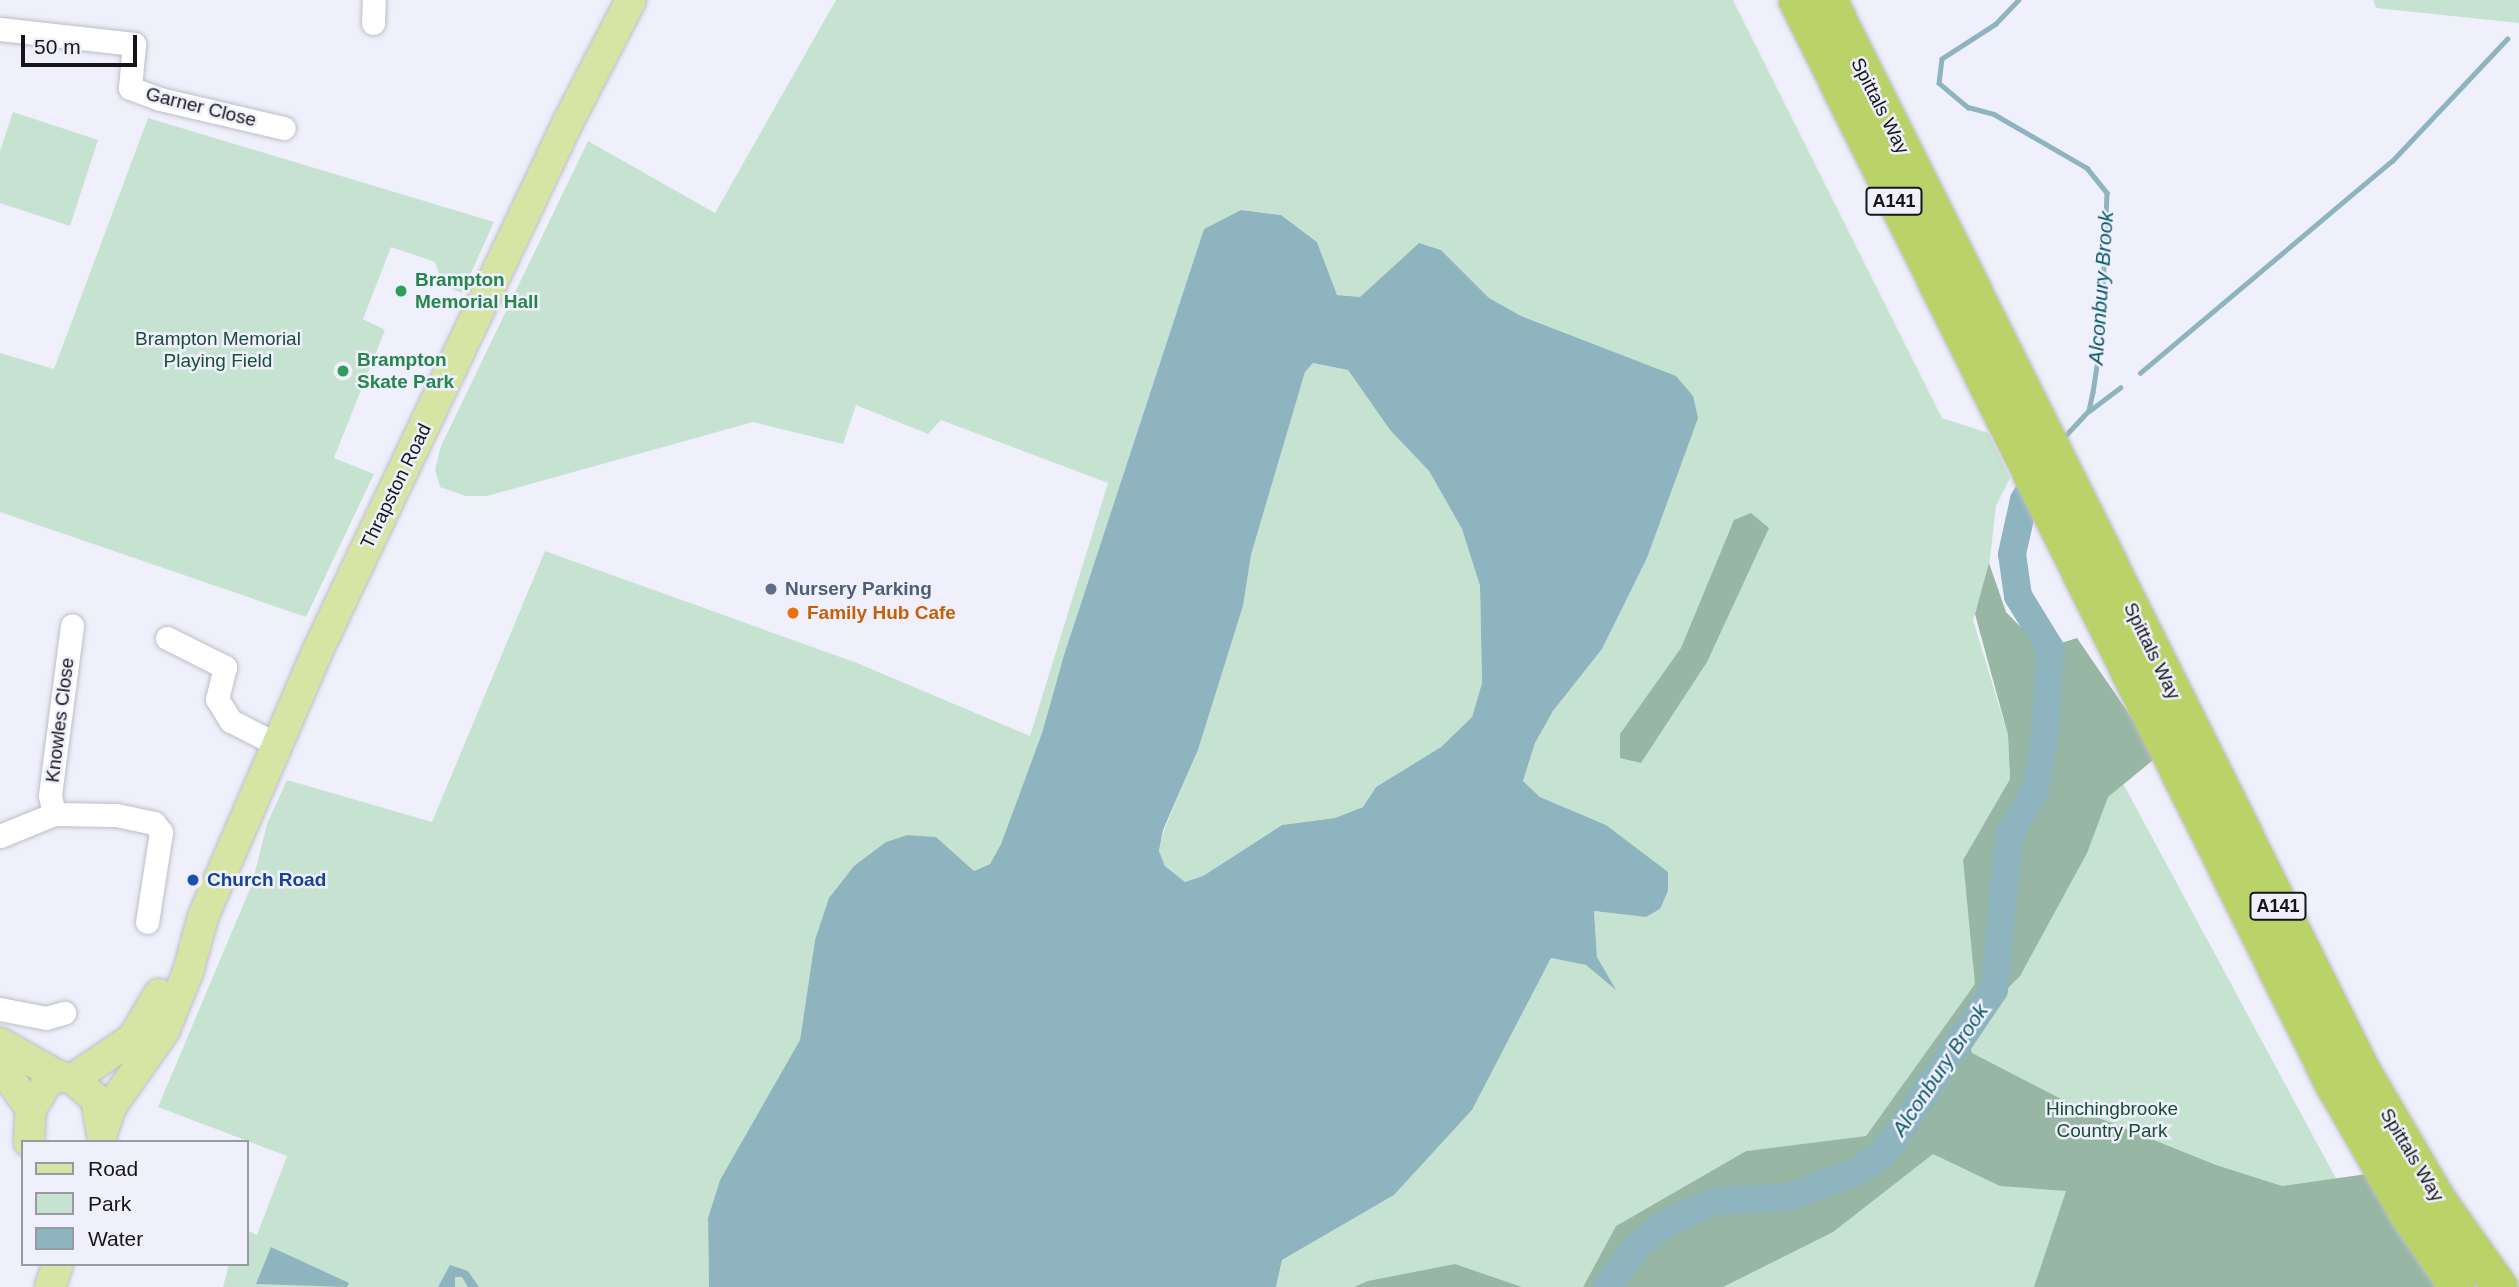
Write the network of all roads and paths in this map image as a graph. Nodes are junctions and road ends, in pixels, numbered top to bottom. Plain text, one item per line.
1 (374, 0) edge
2 (631, 0) edge
3 (1780, 0) edge
4 (1796, 0) edge
5 (1829, 0) edge
6 (1835, 0) edge
7 (373, 23) dead end
8 (0, 29) edge
9 (1854, 56) junction
10 (284, 128) dead end
11 (1862, 137) junction
12 (2007, 392) junction
13 (2070, 520) junction
14 (72, 625) dead end
15 (167, 638) dead end
16 (276, 744) junction
17 (54, 814) junction
18 (0, 835) edge
19 (147, 922) dead end
20 (194, 941) junction
21 (0, 1009) edge
22 (64, 1013) dead end
23 (0, 1043) edge
24 (0, 1066) edge
25 (66, 1077) junction
26 (31, 1109) junction
27 (100, 1137) edge
28 (29, 1140) edge
29 (35, 1266) edge
30 (57, 1266) edge
31 (34, 1287) edge
32 (50, 1287) edge
33 (2457, 1287) edge
34 (2500, 1287) edge

1 - 7 street
2 - 16 main road, Thrapston Road
3 - 11 highway
4 - 11 highway, Spittals Way / A141
5 - 9 highway, Spittals Way / A141
6 - 9 highway
8 - 10 street, Garner Close
9 - 12 highway, Spittals Way / A141
11 - 12 highway, Spittals Way / A141
12 - 13 highway, Spittals Way / A141
13 - 33 highway, Spittals Way / A141
13 - 34 highway, Spittals Way / A141
14 - 17 street, Knowles Close
15 - 16 street
16 - 20 main road, Thrapston Road
17 - 18 street
17 - 19 street
20 - 25 main road, Thrapston Road
20 - 27 main road, Thrapston Road
21 - 22 street
23 - 25 main road
24 - 26 main road
25 - 26 main road, Thrapston Road
25 - 27 main road, Thrapston Road
26 - 28 main road
29 - 31 main road
30 - 32 main road

